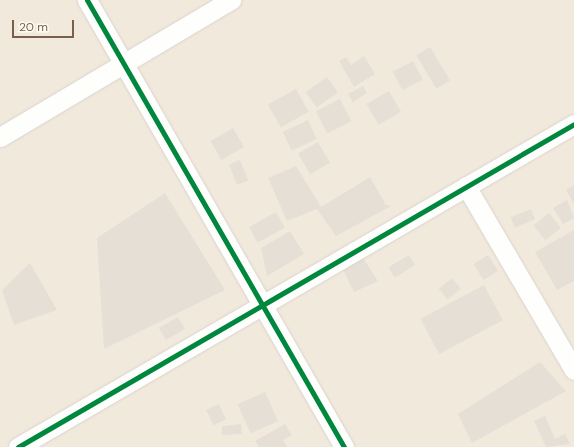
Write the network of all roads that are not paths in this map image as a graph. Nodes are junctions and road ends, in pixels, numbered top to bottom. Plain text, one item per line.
1 (87, 0) edge
2 (231, 0) edge
3 (123, 64) junction
4 (574, 124) edge
5 (0, 137) edge
6 (466, 186) junction
7 (264, 302) junction
8 (574, 370) edge
9 (18, 447) edge
10 (344, 447) edge

1 - 3 street
2 - 3 street
3 - 5 street
3 - 7 street
4 - 6 street
6 - 7 street
6 - 8 street
7 - 9 street
7 - 10 street

